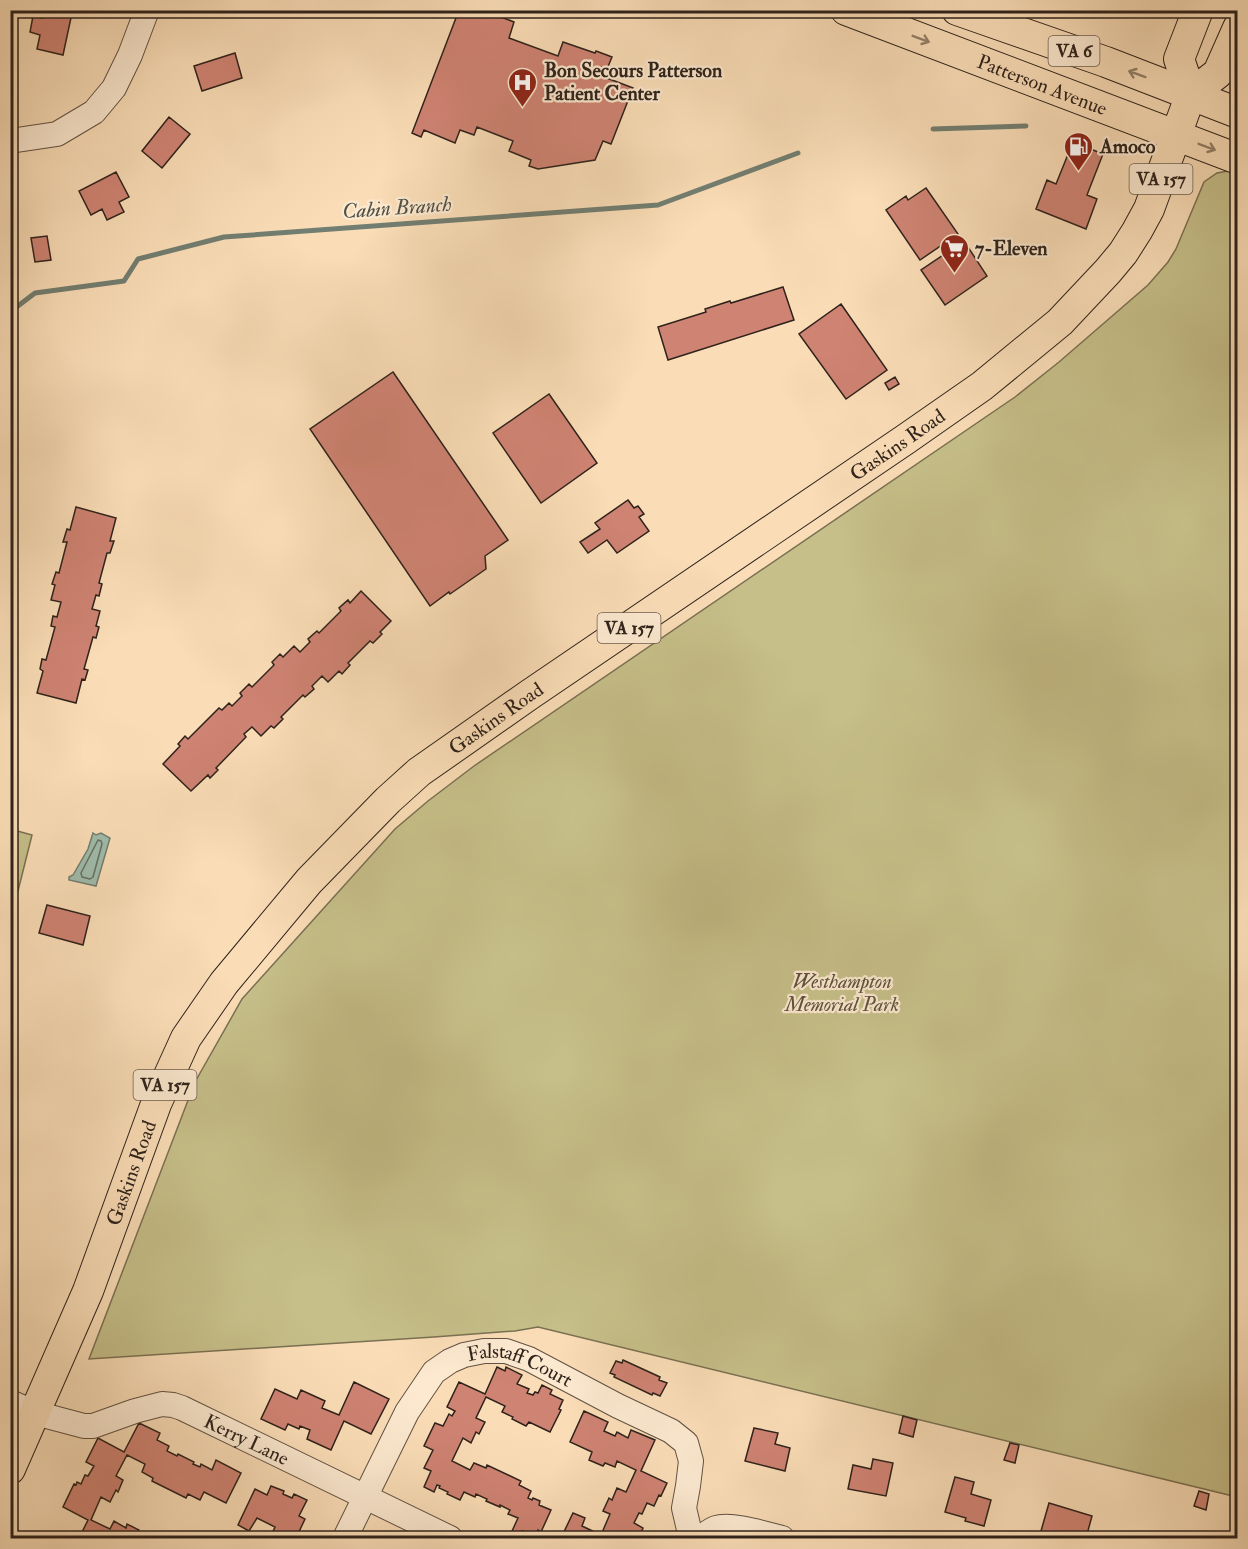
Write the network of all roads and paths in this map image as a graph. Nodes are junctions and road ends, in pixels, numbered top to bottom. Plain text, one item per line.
1 (147, 10) edge
2 (846, 10) edge
3 (957, 10) edge
4 (1198, 10) edge
5 (1238, 28) edge
6 (1191, 94) junction
7 (1238, 113) edge
8 (1176, 136) junction
9 (10, 141) edge
10 (1238, 159) edge
11 (23, 1408) edge
12 (10, 1469) edge
13 (365, 1497) junction
14 (707, 1534) edge
15 (345, 1539) edge
16 (450, 1539) edge
17 (691, 1539) edge
18 (782, 1539) edge

1 - 9 street
2 -> 8 main road, Patterson Avenue / VA 6
6 -> 3 main road, Patterson Avenue / VA 6
4 - 6 main road
5 - 6 main road
6 - 7 main road, Patterson Avenue / VA 6
6 - 8 main road, VA 157
8 -> 10 main road, Patterson Avenue / VA 6
8 - 11 main road, Gaskins Road / VA 157
11 - 12 main road, Gaskins Road / VA 157
11 - 13 street, Kerry Lane
13 - 15 street, Falstaff Court
13 - 16 street, Kerry Lane
13 - 17 street, Falstaff Court
14 - 18 street

